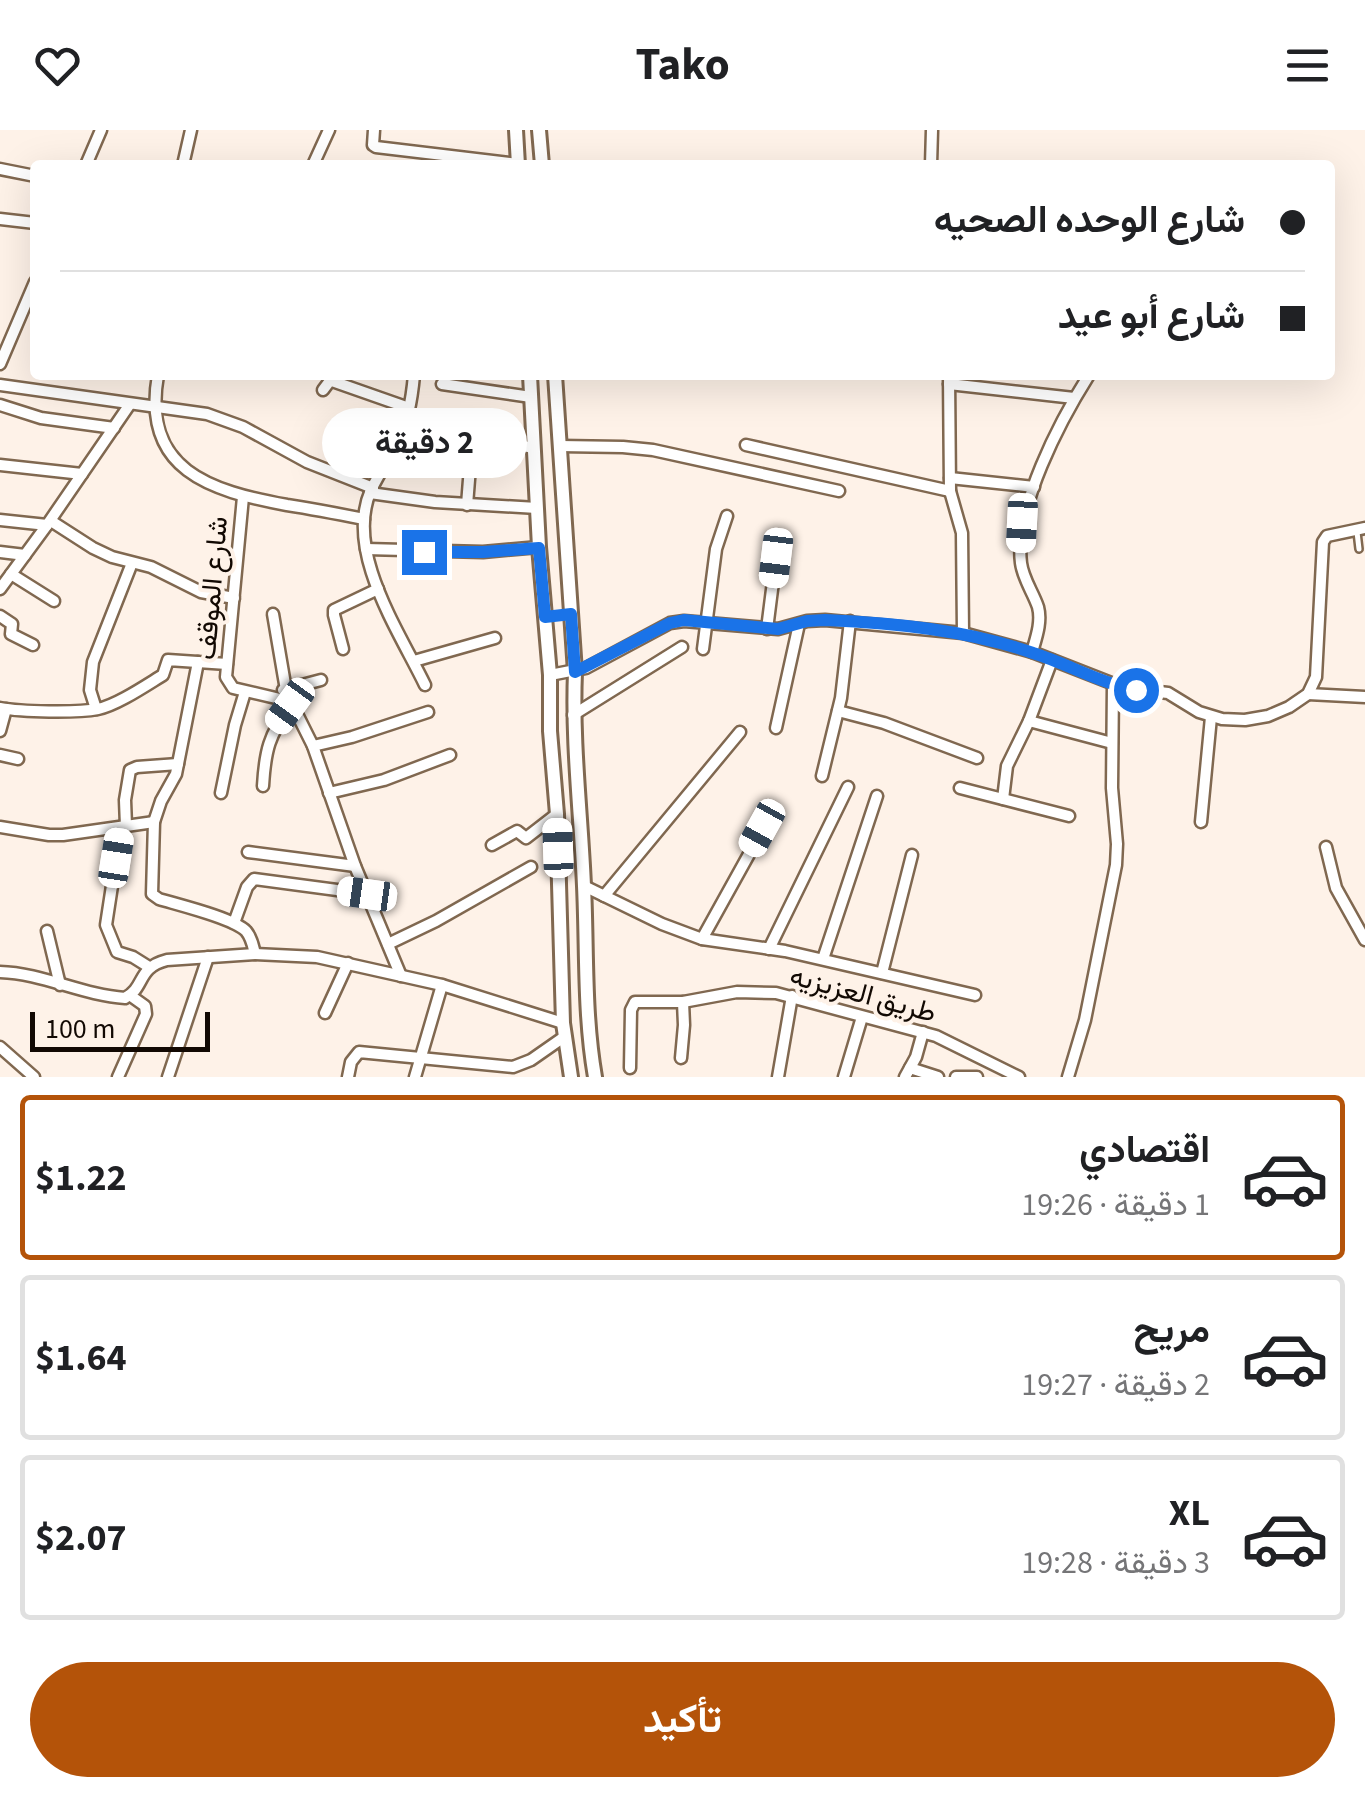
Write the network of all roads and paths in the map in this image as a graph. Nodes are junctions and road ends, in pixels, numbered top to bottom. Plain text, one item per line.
1 (101, 130) edge
2 (191, 130) edge
3 (329, 130) edge
4 (374, 130) edge
5 (516, 130) edge
6 (539, 130) edge
7 (932, 130) edge
8 (88, 160) edge
9 (184, 160) edge
10 (316, 160) edge
11 (482, 160) edge
12 (518, 160) edge
13 (542, 160) edge
14 (931, 160) edge
15 (0, 169) edge
16 (30, 175) edge
17 (0, 219) edge
18 (30, 222) edge
19 (30, 293) edge
20 (0, 332) edge
21 (12, 334) junction
22 (0, 364) edge
23 (158, 380) edge
24 (411, 380) edge
25 (530, 380) edge
26 (556, 380) edge
27 (949, 380) edge
28 (956, 380) edge
29 (1085, 380) edge
30 (442, 384) dead end
31 (0, 385) edge
32 (322, 390) dead end
33 (530, 397) junction
34 (1074, 398) junction
35 (130, 404) junction
36 (0, 405) edge
37 (155, 408) junction
38 (408, 412) junction
39 (114, 428) junction
40 (400, 438) junction
41 (746, 445) dead end
42 (560, 446) junction
43 (534, 448) junction
44 (0, 465) edge
45 (82, 474) junction
46 (950, 478) junction
47 (1034, 487) junction
48 (371, 490) junction
49 (839, 491) dead end
50 (950, 492) junction
51 (243, 497) junction
52 (467, 505) junction
53 (537, 508) junction
54 (727, 516) dead end
55 (364, 518) junction
56 (0, 520) edge
57 (49, 523) junction
58 (1361, 529) edge
59 (539, 548) junction
60 (366, 549) junction
61 (1358, 549) dead end
62 (0, 552) edge
63 (26, 555) junction
64 (776, 558) dead end
65 (132, 562) junction
66 (11, 574) junction
67 (0, 589) edge
68 (378, 590) junction
69 (234, 598) junction
70 (54, 601) dead end
71 (273, 614) dead end
72 (571, 614) junction
73 (0, 616) edge
74 (545, 617) junction
75 (850, 621) junction
76 (706, 623) junction
77 (799, 624) junction
78 (767, 629) junction
79 (963, 633) junction
80 (494, 638) dead end
81 (33, 644) dead end
82 (682, 647) dead end
83 (343, 649) dead end
84 (703, 649) dead end
85 (1032, 652) junction
86 (1052, 660) junction
87 (414, 661) junction
88 (198, 662) junction
89 (227, 664) junction
90 (575, 672) junction
91 (550, 676) junction
92 (321, 680) dead end
93 (1113, 684) junction
94 (426, 685) dead end
95 (286, 690) junction
96 (245, 692) junction
97 (268, 694) junction
98 (1308, 694) junction
99 (1365, 697) edge
100 (290, 706) junction
101 (3, 709) edge
102 (96, 710) junction
103 (838, 710) junction
104 (428, 712) dead end
105 (574, 715) junction
106 (1212, 717) junction
107 (1029, 721) junction
108 (776, 728) dead end
109 (0, 732) edge
110 (740, 732) dead end
111 (1112, 743) junction
112 (313, 746) junction
113 (0, 755) edge
114 (450, 755) dead end
115 (976, 758) dead end
116 (18, 759) dead end
117 (178, 764) junction
118 (822, 776) dead end
119 (263, 786) dead end
120 (848, 787) dead end
121 (960, 788) dead end
122 (221, 793) dead end
123 (329, 793) junction
124 (878, 796) dead end
125 (1003, 799) junction
126 (557, 814) junction
127 (1070, 816) dead end
128 (154, 822) junction
129 (1201, 822) dead end
130 (124, 826) junction
131 (0, 827) edge
132 (762, 828) dead end
133 (492, 845) dead end
134 (1326, 847) dead end
135 (248, 852) dead end
136 (912, 855) dead end
137 (355, 866) junction
138 (531, 866) dead end
139 (584, 886) junction
140 (367, 894) junction
141 (604, 896) junction
142 (234, 924) junction
143 (47, 931) dead end
144 (702, 939) junction
145 (1365, 940) edge
146 (388, 944) junction
147 (769, 949) junction
148 (255, 954) junction
149 (208, 957) junction
150 (823, 959) junction
151 (348, 963) junction
152 (149, 968) junction
153 (0, 972) edge
154 (882, 973) junction
155 (401, 976) junction
156 (60, 985) junction
157 (442, 985) junction
158 (975, 995) dead end
159 (131, 996) junction
160 (792, 996) junction
161 (683, 1002) junction
162 (325, 1014) dead end
163 (862, 1017) junction
164 (563, 1030) junction
165 (923, 1032) junction
166 (0, 1047) edge
167 (420, 1058) junction
168 (681, 1058) dead end
169 (630, 1068) dead end
170 (907, 1073) edge
171 (34, 1077) edge
172 (118, 1077) edge
173 (168, 1077) edge
174 (348, 1077) edge
175 (415, 1077) edge
176 (570, 1077) edge
177 (594, 1077) edge
178 (778, 1077) edge
179 (844, 1077) edge
180 (938, 1077) edge
181 (956, 1077) edge
182 (977, 1077) edge
183 (1018, 1077) edge
184 (1068, 1077) edge

1 - 8 street
2 - 9 street
3 - 10 street
4 - 11 street
5 - 12 street
6 - 13 street
7 - 14 street
15 - 16 street
17 - 18 street
19 - 21 street
20 - 21 street
21 - 22 street
23 - 37 street
24 - 38 street
25 - 33 street
26 - 42 street
27 - 46 street
28 - 34 street
29 - 34 street
30 - 33 street
31 - 35 street
32 - 38 street
33 - 43 street
34 - 47 street
35 - 37 street
35 - 39 street
36 - 39 street
37 - 48 street
37 - 51 street
38 - 40 street
38 - 43 street
39 - 45 street
40 - 48 street
40 - 52 street
41 - 50 street
42 - 49 street
42 - 72 street
43 - 53 street
44 - 45 street
45 - 57 street
46 - 47 street
46 - 50 street
47 - 85 street
48 - 52 street
48 - 55 street
50 - 79 street
51 - 55 street
51 - 69 street, شارع الموقف
52 - 53 street
53 - 59 street
54 - 76 street
55 - 60 street
56 - 57 street
57 - 63 street
57 - 65 street
58 - 61 lane
58 - 98 street
59 - 60 street
59 - 74 street
60 - 68 street
62 - 63 street
63 - 66 street
64 - 78 street
65 - 69 street
65 - 102 street
66 - 67 street
66 - 70 street
68 - 83 street
68 - 87 street
69 - 89 street, شارع الموقف
71 - 95 street
72 - 74 street
72 - 90 street
73 - 81 street
74 - 91 street
75 - 77 street
75 - 79 street
75 - 103 street
76 - 78 street
76 - 84 street
76 - 90 street
77 - 78 street
77 - 108 street
79 - 85 street
80 - 87 street
82 - 105 street
85 - 86 street
86 - 93 street
86 - 107 street
87 - 94 street
88 - 89 street
88 - 102 street
88 - 117 street
89 - 96 street, شارع الموقف
90 - 91 street
90 - 105 street
91 - 126 street
92 - 95 street
93 - 106 street
93 - 111 street
95 - 97 street
96 - 97 street, شارع الموقف
96 - 122 street
97 - 100 street, شارع الموقف
98 - 99 street
98 - 106 street
100 - 112 street
100 - 119 street
101 - 102 street
101 - 109 street
103 - 115 street
103 - 118 street
104 - 112 street
105 - 139 street
106 - 129 street
107 - 111 street
107 - 125 street
110 - 141 street
111 - 184 street
112 - 123 street
113 - 116 street
114 - 123 street
117 - 128 street
117 - 130 street
120 - 147 street
121 - 125 street
123 - 137 street
124 - 150 street
125 - 127 street
126 - 133 street
126 - 164 street
128 - 130 street
128 - 142 street
130 - 131 street
130 - 152 street
132 - 144 street
134 - 145 street
135 - 137 street
136 - 154 street
137 - 140 street
138 - 146 street
139 - 141 street
139 - 177 street
140 - 142 street
140 - 146 street
141 - 144 street
142 - 148 street
143 - 156 street
144 - 147 street
146 - 155 street
147 - 150 street
148 - 149 street
148 - 151 street
149 - 152 street
149 - 173 street
150 - 154 street
151 - 155 street
151 - 162 street
152 - 159 street
153 - 156 street
154 - 158 street
155 - 157 street
156 - 159 street
157 - 164 street
157 - 167 street
159 - 172 street
160 - 161 street, طريق العزيزيه
160 - 163 street, طريق العزيزيه
160 - 178 street
161 - 168 street
161 - 169 street, طريق العزيزيه
163 - 165 street, طريق العزيزيه
163 - 179 street
164 - 167 street
164 - 176 street
165 - 170 street
165 - 183 street, طريق العزيزيه
166 - 171 street
167 - 174 street
167 - 175 street
170 - 180 street
181 - 182 street

